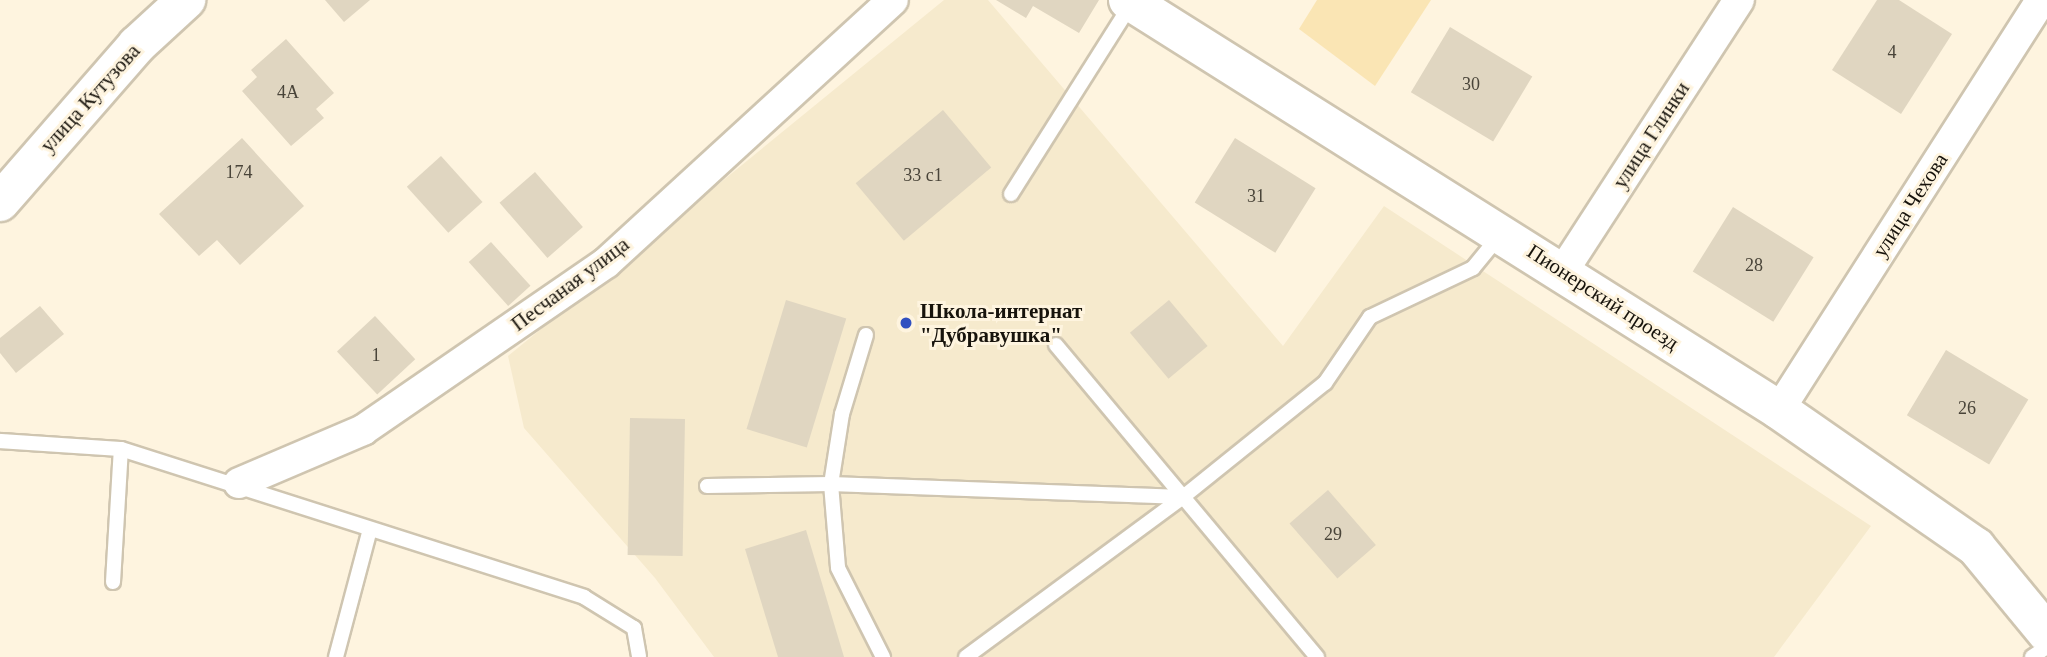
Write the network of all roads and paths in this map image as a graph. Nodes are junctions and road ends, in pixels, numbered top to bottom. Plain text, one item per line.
1 (186, 0) edge
2 (893, 0) edge
3 (1739, 0) edge
4 (2042, 0) edge
5 (1130, 1) edge
6 (1011, 194) dead end
7 (0, 202) edge
8 (1502, 232) junction
9 (1563, 271) junction
10 (866, 335) dead end
11 (1056, 345) dead end
12 (1779, 410) junction
13 (0, 441) edge
14 (121, 449) junction
15 (239, 483) junction
16 (831, 484) junction
17 (707, 486) dead end
18 (1183, 497) junction
19 (370, 529) junction
20 (113, 582) dead end
21 (2043, 638) edge
22 (336, 657) edge
23 (639, 657) edge
24 (883, 657) edge
25 (966, 657) edge
26 (1317, 657) edge

1 - 7 street, улица Кутузова
2 - 15 street, Песчаная улица
3 - 9 street, улица Глинки
4 - 12 street, улица Чехова
5 - 6 lane
5 - 8 street, Пионерский проезд
8 - 9 street, Пионерский проезд
8 - 18 lane
9 - 12 street, Пионерский проезд
10 - 16 lane
11 - 18 lane
12 - 21 street, Пионерский проезд
13 - 14 lane
14 - 15 lane
14 - 20 lane
15 - 19 lane
16 - 17 lane
16 - 18 lane
16 - 24 lane
18 - 25 lane
18 - 26 lane
19 - 22 lane
19 - 23 lane

